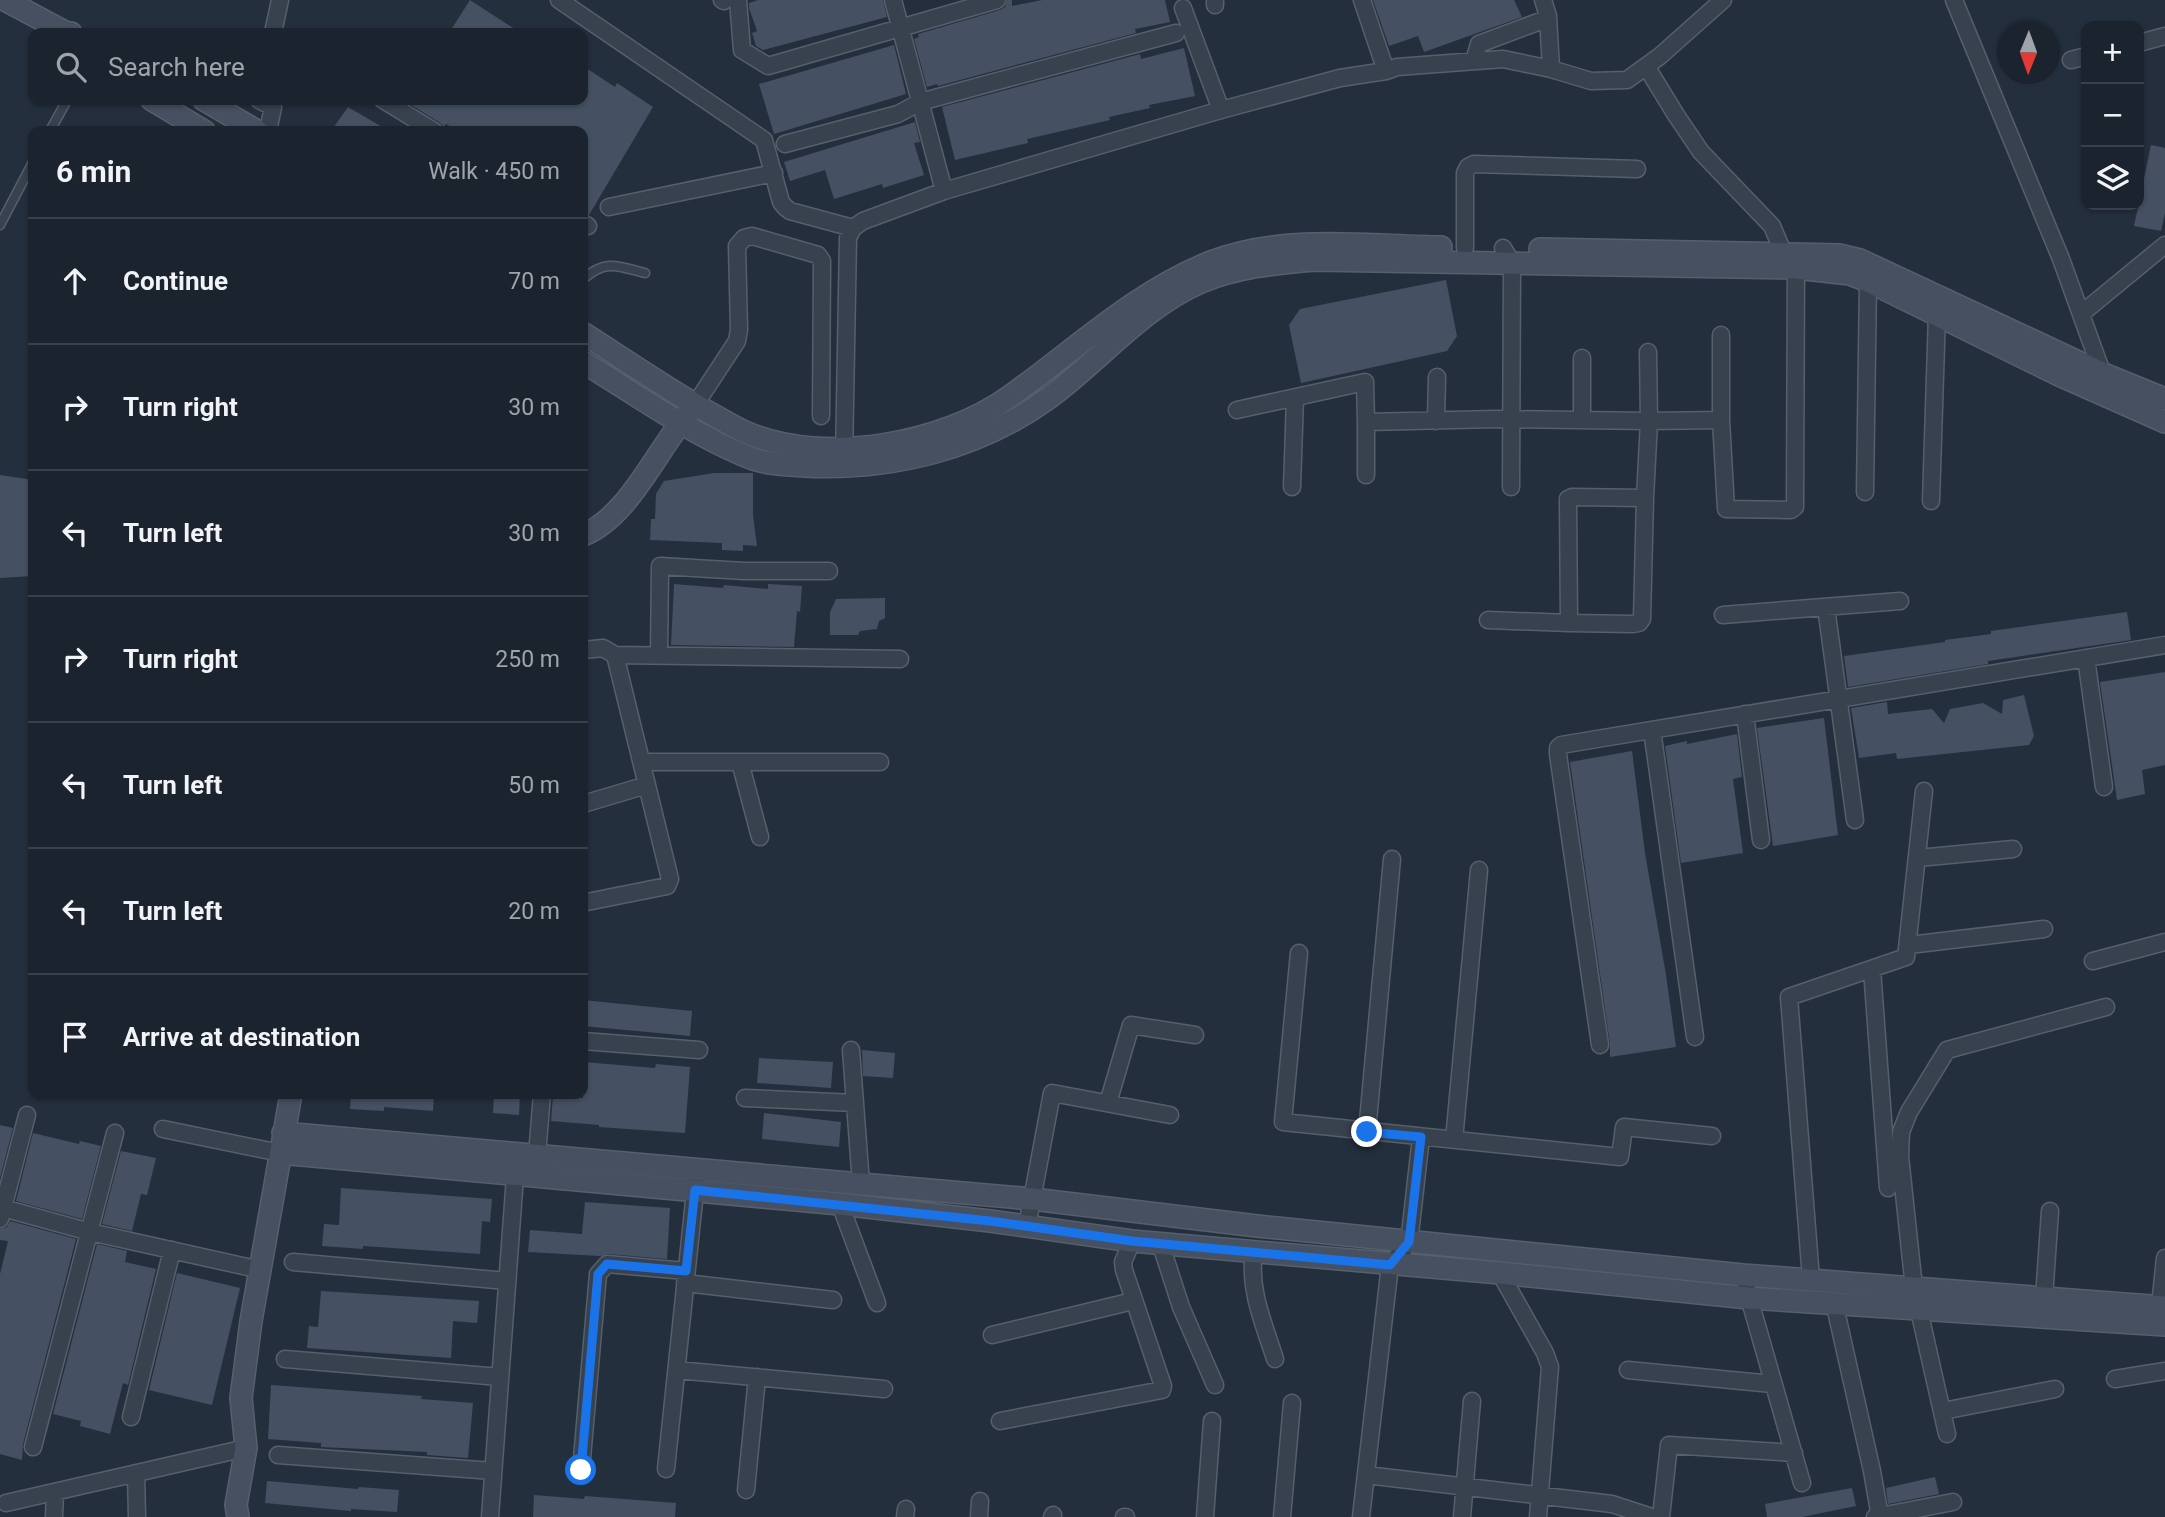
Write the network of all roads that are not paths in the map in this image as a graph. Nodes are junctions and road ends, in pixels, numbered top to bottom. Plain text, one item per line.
1 (5, 0) edge
2 (280, 0) edge
3 (559, 0) edge
4 (728, 0) edge
5 (893, 0) edge
6 (997, 0) edge
7 (1362, 0) edge
8 (1723, 0) edge
9 (1954, 0) edge
10 (1183, 8) dead end
11 (1546, 8) edge
12 (900, 27) junction
13 (58, 28) edge
14 (274, 28) edge
15 (1176, 33) dead end
16 (2165, 36) edge
17 (2144, 42) edge
18 (1474, 61) junction
19 (1646, 66) junction
20 (1551, 69) junction
21 (1386, 71) junction
22 (920, 102) junction
23 (64, 105) edge
24 (160, 105) edge
25 (213, 105) edge
26 (269, 105) edge
27 (391, 105) edge
28 (1220, 110) junction
29 (53, 126) edge
30 (196, 126) edge
31 (248, 126) edge
32 (269, 126) edge
33 (426, 126) edge
34 (785, 144) dead end
35 (1637, 169) dead end
36 (28, 172) edge
37 (774, 173) junction
38 (944, 191) junction
39 (608, 207) dead end
40 (0, 225) edge
41 (853, 228) junction
42 (2165, 245) edge
43 (1465, 248) junction
44 (1508, 256) junction
45 (1792, 258) junction
46 (645, 273) dead end
47 (588, 275) edge
48 (1868, 281) junction
49 (1937, 314) junction
50 (2081, 314) junction
51 (1721, 335) dead end
52 (588, 336) edge
53 (1648, 352) dead end
54 (1582, 358) dead end
55 (588, 365) edge
56 (2104, 374) junction
57 (1437, 377) dead end
58 (2104, 395) junction
59 (1295, 398) junction
60 (2165, 399) edge
61 (695, 405) junction
62 (1237, 410) dead end
63 (821, 416) dead end
64 (1512, 419) junction
65 (1582, 420) junction
66 (1721, 420) junction
67 (1436, 421) junction
68 (1649, 421) junction
69 (681, 422) junction
70 (1366, 422) junction
71 (2165, 422) edge
72 (844, 458) junction
73 (1366, 475) dead end
74 (1292, 487) dead end
75 (1511, 487) dead end
76 (1865, 492) dead end
77 (1645, 498) junction
78 (1931, 500) dead end
79 (588, 533) edge
80 (829, 570) dead end
81 (1900, 601) dead end
82 (1826, 607) junction
83 (1723, 615) dead end
84 (1488, 620) dead end
85 (1569, 622) junction
86 (2165, 645) edge
87 (588, 650) edge
88 (615, 655) junction
89 (659, 656) junction
90 (2086, 658) junction
91 (900, 659) dead end
92 (1839, 699) junction
93 (1745, 715) junction
94 (1652, 730) junction
95 (642, 762) junction
96 (740, 762) junction
97 (880, 762) dead end
98 (647, 785) junction
99 (2104, 788) dead end
100 (1924, 791) dead end
101 (588, 803) edge
102 (1855, 820) dead end
103 (760, 837) dead end
104 (1761, 840) dead end
105 (2013, 849) dead end
106 (1918, 858) junction
107 (1392, 859) dead end
108 (1479, 870) dead end
109 (588, 902) edge
110 (2044, 929) dead end
111 (2165, 942) edge
112 (1909, 945) junction
113 (1299, 953) dead end
114 (2093, 961) dead end
115 (1872, 969) junction
116 (2106, 1007) dead end
117 (1195, 1035) dead end
118 (1695, 1037) dead end
119 (588, 1041) edge
120 (1600, 1045) dead end
121 (699, 1050) dead end
122 (851, 1050) dead end
123 (745, 1098) dead end
124 (290, 1099) edge
125 (541, 1099) edge
126 (855, 1103) junction
127 (1108, 1103) junction
128 (27, 1115) dead end
129 (1170, 1115) dead end
130 (163, 1129) dead end
131 (1367, 1132) junction
132 (115, 1133) dead end
133 (1712, 1136) dead end
134 (1421, 1137) junction
135 (1454, 1140) junction
136 (281, 1143) junction
137 (526, 1165) junction
138 (696, 1180) junction
139 (861, 1184) junction
140 (1888, 1188) dead end
141 (1032, 1199) junction
142 (840, 1204) junction
143 (2050, 1211) dead end
144 (1, 1214) edge
145 (1027, 1226) junction
146 (90, 1231) junction
147 (1132, 1241) junction
148 (1160, 1242) junction
149 (1409, 1242) junction
150 (172, 1250) junction
151 (1254, 1252) junction
152 (2165, 1258) edge
153 (293, 1262) dead end
154 (1390, 1265) junction
155 (261, 1270) junction
156 (1500, 1273) junction
157 (1743, 1275) junction
158 (685, 1277) junction
159 (1811, 1279) junction
160 (507, 1281) junction
161 (1749, 1298) junction
162 (1915, 1298) junction
163 (2044, 1298) junction
164 (833, 1300) dead end
165 (1133, 1301) junction
166 (1834, 1302) junction
167 (877, 1303) dead end
168 (2162, 1316) edge
169 (992, 1335) dead end
170 (285, 1359) dead end
171 (1275, 1359) dead end
172 (677, 1370) junction
173 (1628, 1370) dead end
174 (2165, 1371) edge
175 (500, 1377) junction
176 (757, 1377) junction
177 (2115, 1379) dead end
178 (1772, 1384) junction
179 (1215, 1385) dead end
180 (884, 1389) dead end
181 (2054, 1389) dead end
182 (1472, 1401) dead end
183 (1292, 1404) dead end
184 (1942, 1411) junction
185 (131, 1417) dead end
186 (1000, 1421) dead end
187 (1213, 1421) dead end
188 (1947, 1434) dead end
189 (33, 1447) dead end
190 (246, 1448) junction
191 (1794, 1453) junction
192 (278, 1455) dead end
193 (666, 1469) dead end
194 (581, 1470) dead end
195 (493, 1471) junction
196 (136, 1473) junction
197 (1366, 1475) junction
198 (1802, 1483) dead end
199 (1465, 1486) junction
200 (746, 1490) dead end
201 (55, 1492) junction
202 (1539, 1494) junction
203 (1953, 1502) dead end
204 (6, 1503) dead end
205 (1611, 1511) edge
206 (54, 1517) edge
207 (137, 1517) edge
208 (238, 1517) edge
209 (489, 1517) edge
210 (1205, 1517) edge
211 (1282, 1517) edge
212 (1361, 1517) edge
213 (1462, 1517) edge
214 (1538, 1517) edge
215 (1652, 1517) edge
216 (1661, 1517) edge
217 (1878, 1517) edge

1 - 13 street
2 - 14 street
3 - 37 street
4 - 12 street
5 - 12 street
6 - 12 street
7 - 21 street
8 - 19 street
9 - 50 street
10 - 28 street
11 - 18 street
11 - 20 street
12 - 22 street
15 - 22 street
16 - 17 street
18 - 20 street
18 - 21 street
19 - 20 street
19 - 45 street
21 - 28 street
22 - 34 street
22 - 38 street
23 - 29 lane
24 - 30 street
25 - 31 street
26 - 32 street
27 - 33 street
28 - 38 street
35 - 43 street
36 - 40 lane
37 - 39 street
37 - 41 street
38 - 41 street
41 - 72 street
42 - 50 street
43 - 44 street
43 - 72 street
44 - 45 street
44 - 64 street
44 - 72 street
45 - 48 street
45 - 56 street
45 - 66 street
46 - 47 lane
48 - 49 street
48 - 76 street
49 - 58 street
49 - 78 street
50 - 56 street
51 - 66 street
52 - 61 street
53 - 68 street
54 - 65 street
55 - 69 street
56 - 58 street
56 - 60 street
57 - 67 street
58 - 71 street
59 - 62 street
59 - 70 street
59 - 74 street
61 - 63 street
61 - 69 street
61 - 72 street
64 - 65 street
64 - 67 street
64 - 75 street
65 - 68 street
66 - 68 street
67 - 70 street
68 - 77 street
69 - 72 street
69 - 79 street
70 - 73 street
77 - 85 street
77 - 85 street
80 - 89 street
81 - 82 street
82 - 83 street
82 - 92 street
84 - 85 street
86 - 90 street
87 - 88 street
88 - 89 street
88 - 95 street
89 - 91 street
90 - 92 street
90 - 99 street
92 - 93 street
92 - 102 street
93 - 94 street
93 - 104 street
94 - 118 street
94 - 120 street
95 - 96 street
95 - 98 street
96 - 97 street
96 - 103 street
98 - 101 street
98 - 109 street
100 - 106 street
105 - 106 street
106 - 112 street
107 - 131 street
108 - 135 street
110 - 112 street
111 - 114 street
112 - 115 street
113 - 131 street
115 - 140 street
115 - 159 street
116 - 162 street
117 - 127 street
119 - 121 street
122 - 126 street
123 - 126 street
124 - 136 street
125 - 137 street
126 - 139 street
127 - 129 street
127 - 141 street
128 - 144 street
130 - 136 street
131 - 134 street
132 - 146 street
133 - 135 street
134 - 135 street
134 - 149 street
136 - 137 street
136 - 155 street
137 - 138 street
137 - 160 street
138 - 139 street
138 - 142 street
138 - 158 street
139 - 141 street
141 - 145 street
141 - 149 street
142 - 145 street
142 - 167 street
143 - 163 street
144 - 146 street
145 - 147 street
146 - 150 street
146 - 189 street
147 - 148 street
147 - 165 street
148 - 151 street
148 - 179 street
149 - 154 street
149 - 157 street
150 - 155 street
150 - 185 street
151 - 154 street
151 - 171 street
152 - 168 street
153 - 160 street
154 - 156 street
154 - 197 street
155 - 190 street
156 - 161 street
156 - 202 street
157 - 159 street
157 - 161 street
158 - 164 street
158 - 172 street
158 - 194 street
159 - 162 street
160 - 175 street
161 - 166 street
161 - 178 street
162 - 163 street
162 - 166 street
162 - 168 street
162 - 184 street
163 - 168 street
165 - 169 street
165 - 186 street
166 - 217 street
170 - 175 street
172 - 176 street
172 - 193 street
173 - 178 street
174 - 177 street
175 - 195 street
176 - 180 street
176 - 200 street
178 - 191 street
181 - 184 street
182 - 199 street
183 - 211 street
184 - 188 street
187 - 210 street
190 - 196 street
190 - 208 street
191 - 198 street
191 - 216 street
192 - 195 street
195 - 209 street
196 - 201 street
196 - 207 street
197 - 199 street
197 - 212 street
199 - 202 street
199 - 213 street
201 - 204 street
201 - 206 street
202 - 205 street
202 - 214 street
203 - 217 street
205 - 215 street

